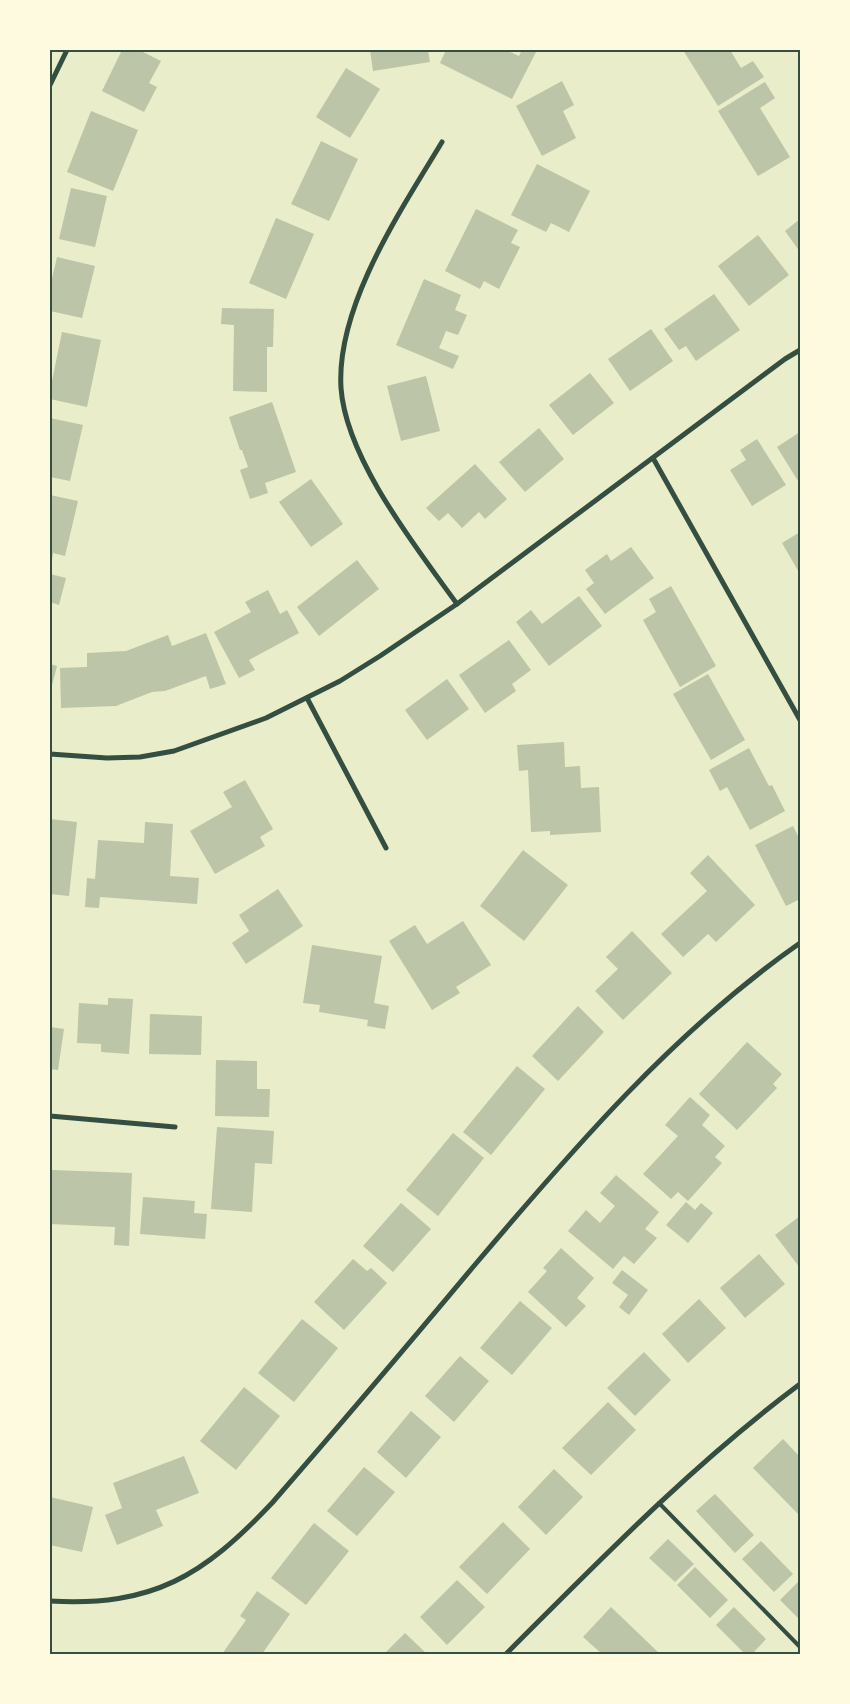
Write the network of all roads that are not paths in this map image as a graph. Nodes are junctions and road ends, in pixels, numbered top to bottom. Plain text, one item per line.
1 (67, 50) edge
2 (50, 86) edge
3 (442, 142) dead end
4 (800, 350) edge
5 (653, 458) junction
6 (457, 604) junction
7 (307, 698) junction
8 (800, 720) edge
9 (50, 754) edge
10 (386, 848) dead end
11 (800, 943) edge
12 (50, 1116) edge
13 (175, 1127) dead end
14 (800, 1384) edge
15 (659, 1504) junction
16 (50, 1601) edge
17 (800, 1647) edge
18 (506, 1654) edge

1 - 2 street
3 - 6 street
4 - 5 street
5 - 6 street
5 - 8 street
6 - 7 street
7 - 9 street
7 - 10 street
11 - 16 street
12 - 13 street
14 - 15 street
15 - 17 lane
15 - 18 street

